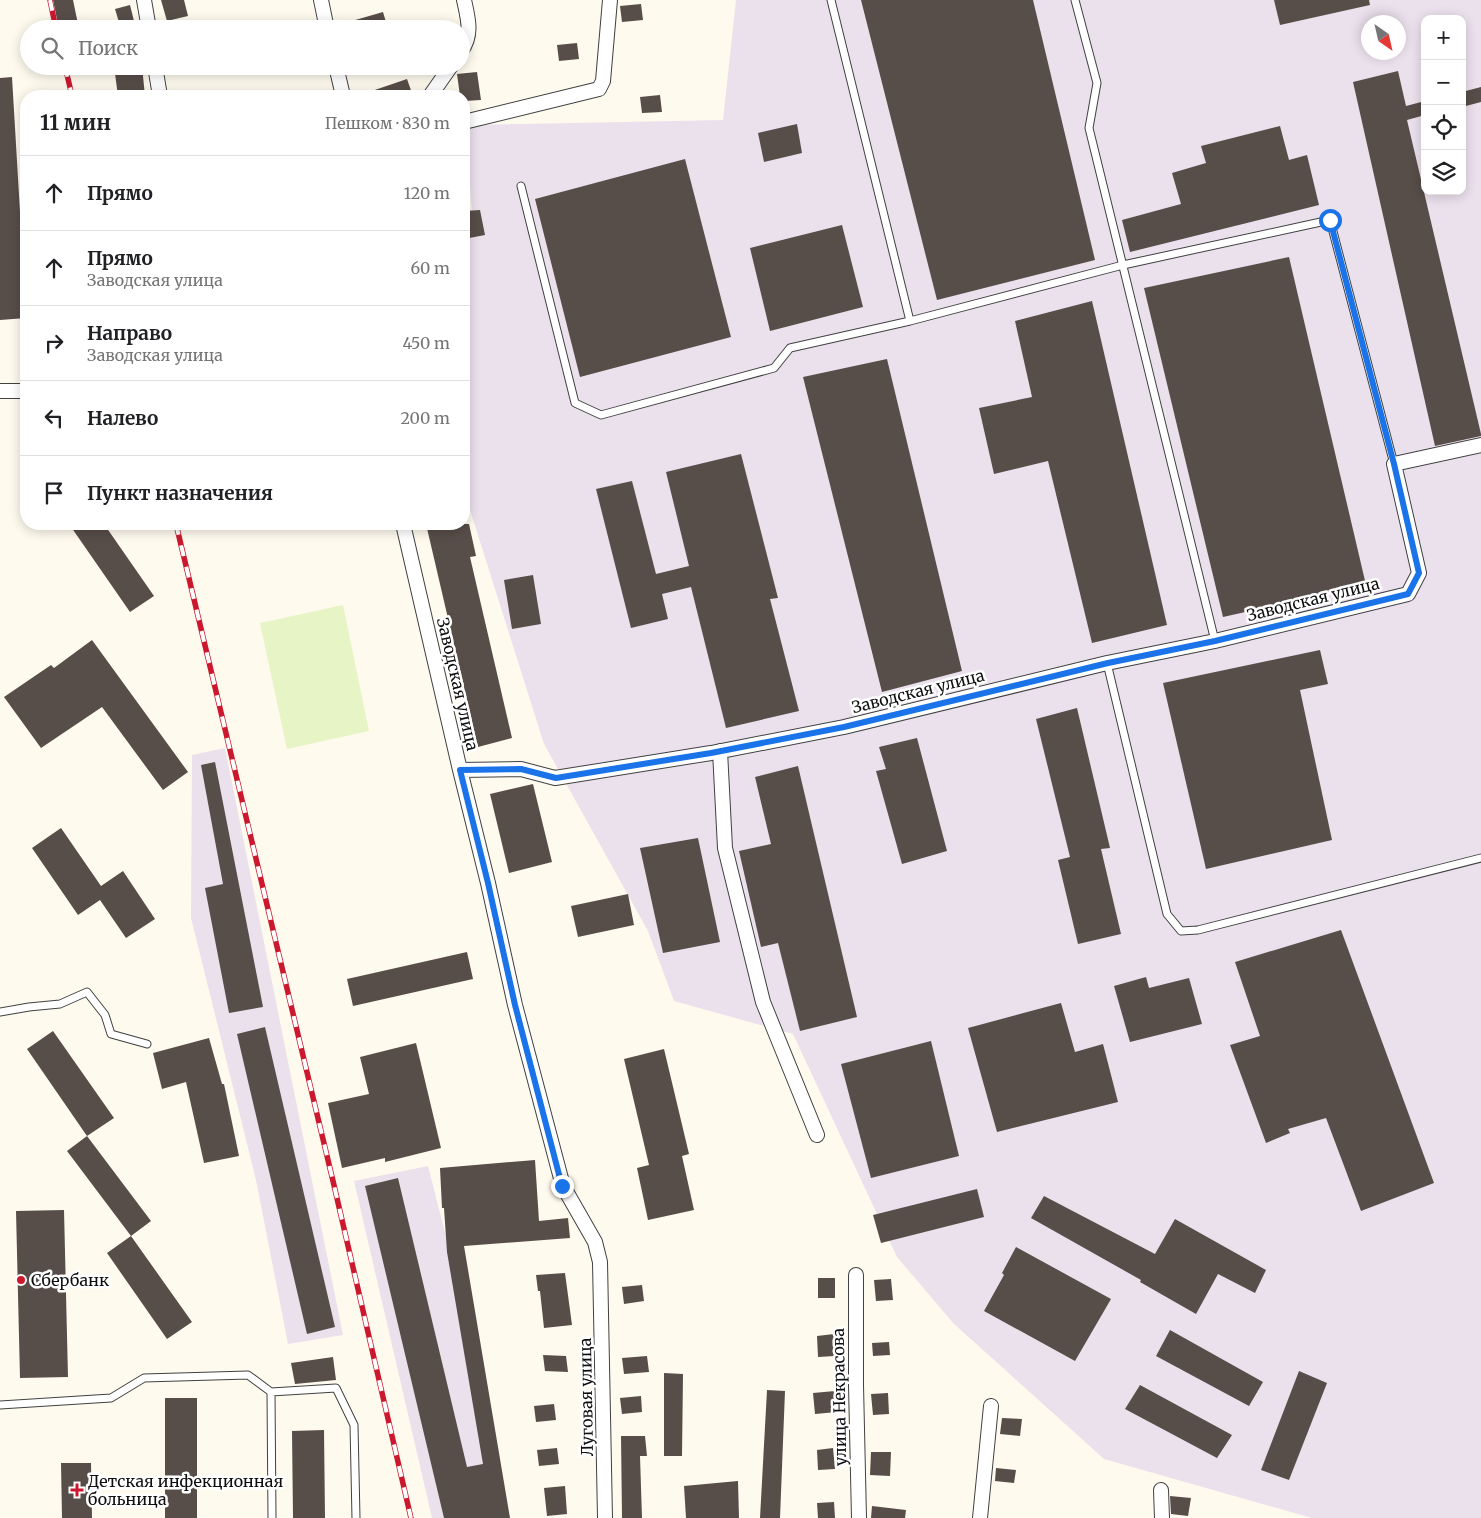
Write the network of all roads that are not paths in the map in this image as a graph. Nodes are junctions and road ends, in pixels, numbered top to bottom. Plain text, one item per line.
1 (144, 0) edge
2 (321, 0) edge
3 (464, 0) edge
4 (610, 0) edge
5 (831, 0) edge
6 (1075, 0) edge
7 (147, 20) edge
8 (325, 20) edge
9 (469, 20) edge
10 (156, 75) edge
11 (338, 75) edge
12 (445, 75) edge
13 (159, 90) edge
14 (342, 90) edge
15 (434, 90) edge
16 (470, 121) edge
17 (521, 186) dead end
18 (1123, 265) junction
19 (910, 321) junction
20 (0, 391) edge
21 (20, 391) edge
22 (1481, 445) edge
23 (1394, 464) junction
24 (404, 530) edge
25 (1215, 641) junction
26 (1108, 663) junction
27 (720, 751) junction
28 (460, 770) junction
29 (1481, 858) edge
30 (0, 1012) edge
31 (147, 1044) dead end
32 (817, 1135) dead end
33 (856, 1275) dead end
34 (271, 1392) junction
35 (0, 1405) edge
36 (991, 1406) dead end
37 (1161, 1490) dead end
38 (272, 1518) edge
39 (356, 1518) edge
40 (605, 1518) edge
41 (859, 1518) edge
42 (980, 1518) edge
43 (1162, 1518) edge

1 - 7 street
2 - 8 street
3 - 9 street
4 - 16 street
5 - 19 lane
6 - 18 lane
10 - 13 street
11 - 14 street
12 - 15 street
17 - 19 lane
18 - 19 lane
18 - 23 lane
18 - 25 lane
20 - 21 street
22 - 23 street
23 - 25 street, Заводская улица
24 - 28 street, Заводская улица
25 - 26 street, Заводская улица
26 - 27 street, Заводская улица
26 - 29 lane
27 - 28 street, Заводская улица
27 - 32 street
28 - 40 street, Луговая улица
30 - 31 lane
33 - 41 street, улица Некрасова
34 - 35 lane
34 - 38 lane
34 - 39 lane
36 - 42 street
37 - 43 street

